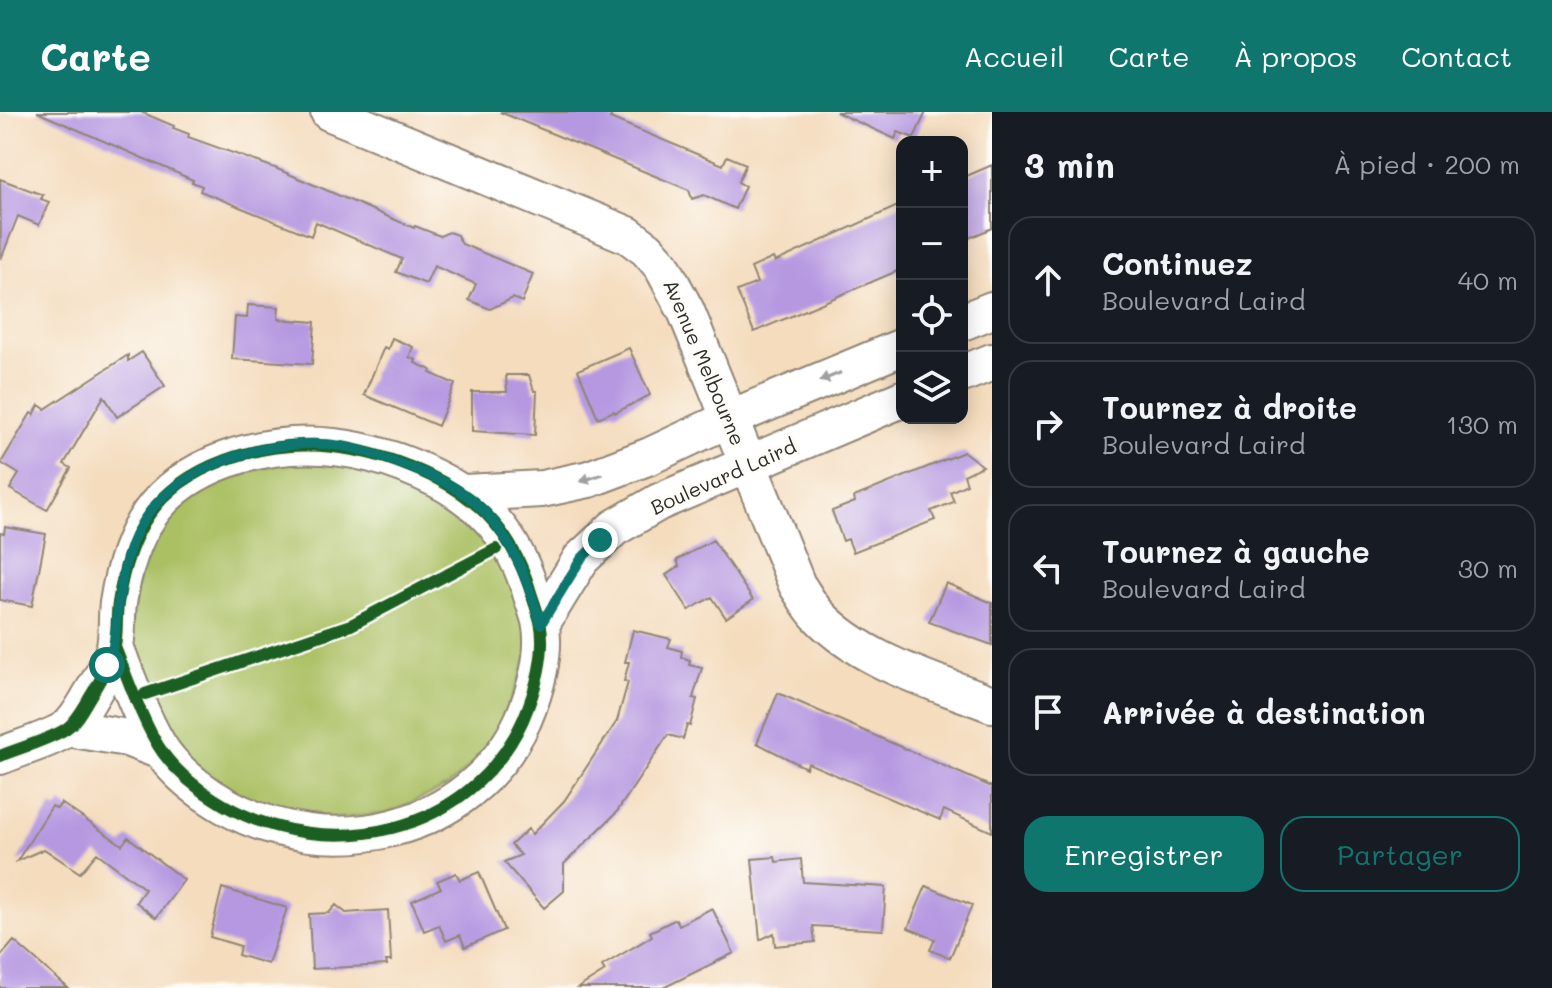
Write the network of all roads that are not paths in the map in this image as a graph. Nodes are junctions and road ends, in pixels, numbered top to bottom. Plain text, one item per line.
1 (329, 112) edge
2 (992, 310) edge
3 (968, 320) edge
4 (896, 349) edge
5 (992, 362) edge
6 (968, 372) edge
7 (896, 402) edge
8 (731, 418) junction
9 (748, 464) junction
10 (464, 493) junction
11 (541, 624) junction
12 (115, 647) junction
13 (992, 704) edge
14 (68, 728) junction
15 (161, 751) junction
16 (0, 756) edge

1 - 8 street, Avenue Melbourne
2 - 3 street
4 -> 8 street, Boulevard Laird
5 - 6 street
7 - 9 street, Boulevard Laird
8 - 9 street, Avenue Melbourne
8 -> 10 street, Boulevard Laird
9 - 11 street, Boulevard Laird
9 - 13 street, Avenue Melbourne
10 - 11 street, Boulevard Laird
10 - 12 street, Boulevard Laird
11 - 15 street, Boulevard Laird
12 - 14 street, Boulevard Laird
12 - 15 street, Boulevard Laird
14 - 15 street, Boulevard Laird
14 - 16 street

